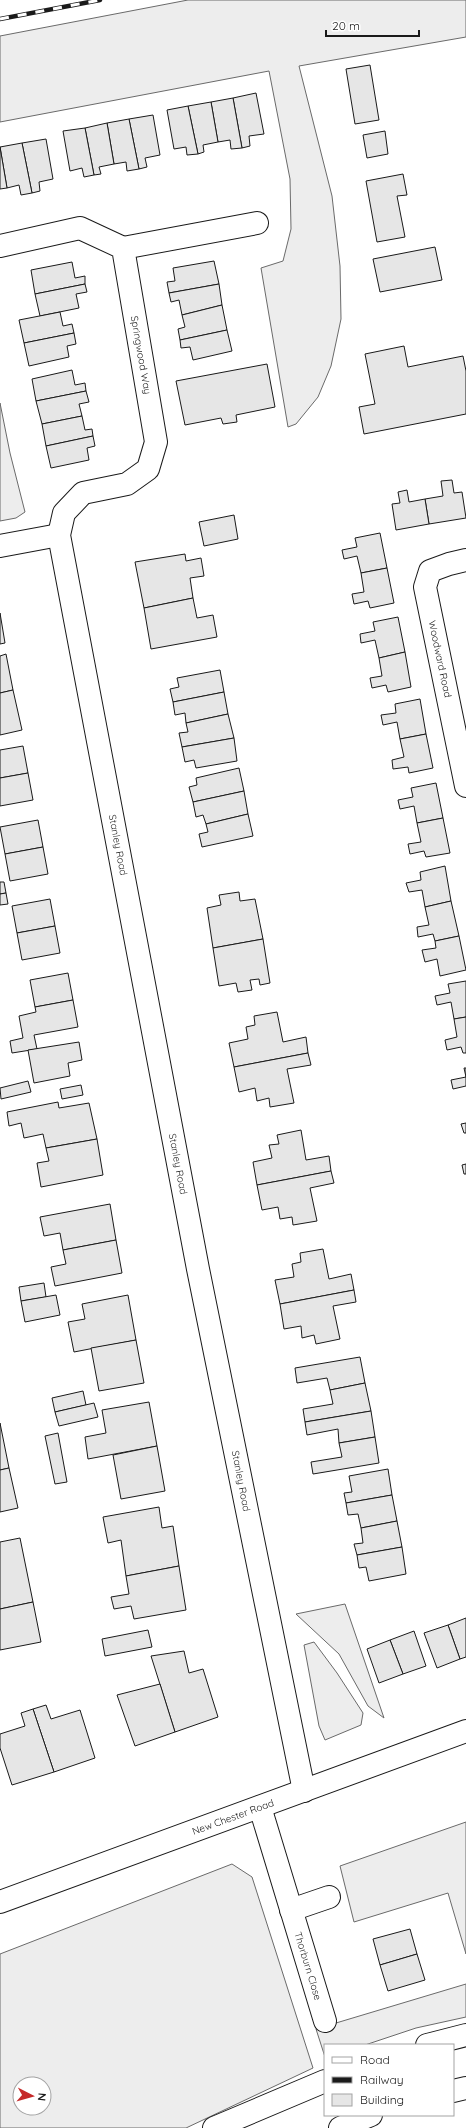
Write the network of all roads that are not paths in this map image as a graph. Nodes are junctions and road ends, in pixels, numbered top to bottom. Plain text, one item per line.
1 (257, 223) dead end
2 (0, 246) edge
3 (123, 248) junction
4 (59, 535) junction
5 (0, 546) edge
6 (466, 560) edge
7 (466, 786) edge
8 (466, 1732) edge
9 (304, 1791) junction
10 (260, 1807) junction
11 (329, 1897) dead end
12 (0, 1902) edge
13 (291, 1910) junction
14 (325, 2021) dead end
15 (466, 2036) edge
16 (431, 2044) edge
17 (324, 2081) edge
18 (466, 2088) edge
19 (454, 2091) edge
20 (369, 2116) edge
21 (214, 2128) edge
22 (340, 2128) edge

1 - 3 main road
2 - 3 main road
3 - 4 main road, Springwood Way
4 - 5 main road
4 - 9 main road, Stanley Road
6 - 7 main road, Woodward Road
8 - 9 main road, New Chester Road
9 - 10 main road, New Chester Road
10 - 12 main road, New Chester Road
10 - 13 main road, Thorburn Close
11 - 13 main road
13 - 14 main road, Thorburn Close
15 - 16 main road
17 - 21 main road
18 - 19 main road
20 - 22 main road

